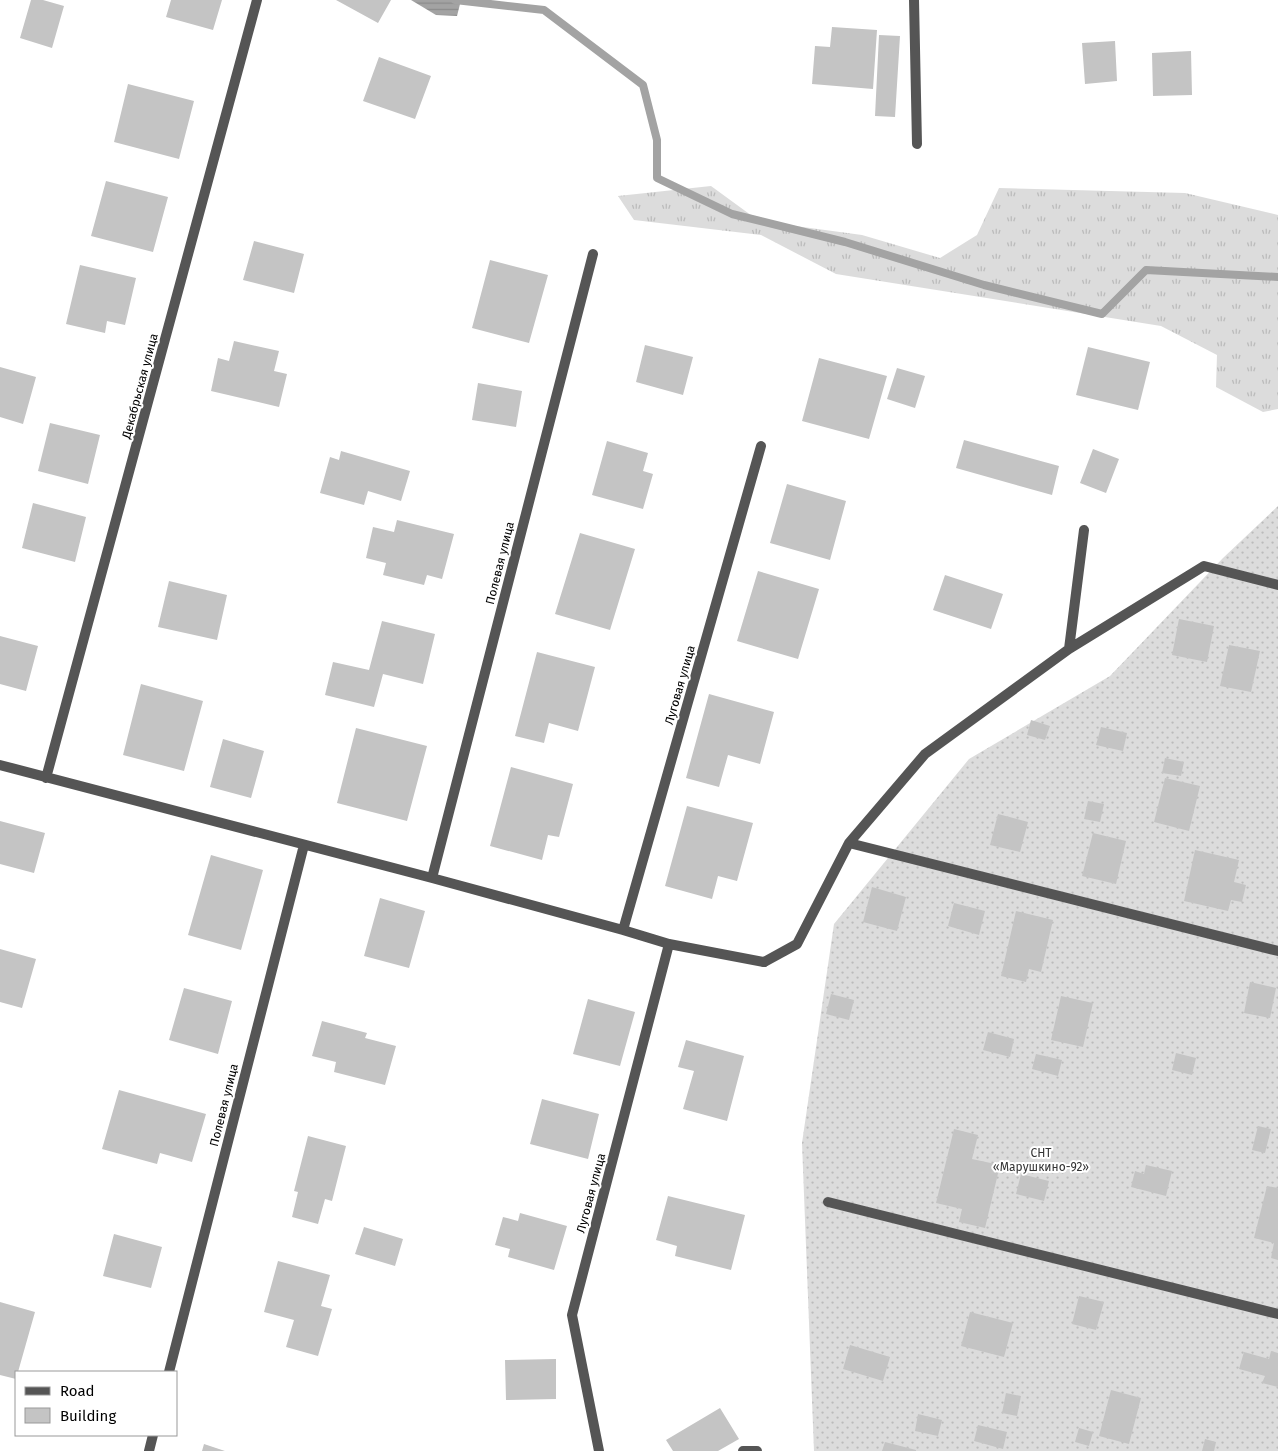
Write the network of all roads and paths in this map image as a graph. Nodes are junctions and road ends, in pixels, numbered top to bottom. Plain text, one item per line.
1 (257, 0) edge
2 (914, 0) edge
3 (917, 144) dead end
4 (592, 254) dead end
5 (761, 446) dead end
6 (1084, 530) dead end
7 (1278, 585) edge
8 (1068, 649) junction
9 (0, 766) edge
10 (46, 778) junction
11 (849, 843) junction
12 (304, 845) junction
13 (432, 878) junction
14 (623, 930) junction
15 (669, 944) junction
16 (1278, 951) edge
17 (828, 1202) dead end
18 (1278, 1314) edge
19 (169, 1371) edge
20 (153, 1436) edge
21 (744, 1450) edge
22 (149, 1451) edge
23 (599, 1451) edge
24 (757, 1451) edge

1 - 10 street, Декабрьская улица
2 - 3 street
4 - 13 street, Полевая улица
5 - 14 street, Луговая улица
6 - 8 street
7 - 8 street
8 - 11 street
9 - 10 street
10 - 12 street
11 - 15 street
11 - 16 street
12 - 13 street
12 - 19 street, Полевая улица
13 - 14 street
14 - 15 street
15 - 23 street, Луговая улица
17 - 18 street
20 - 22 street
21 - 24 street

